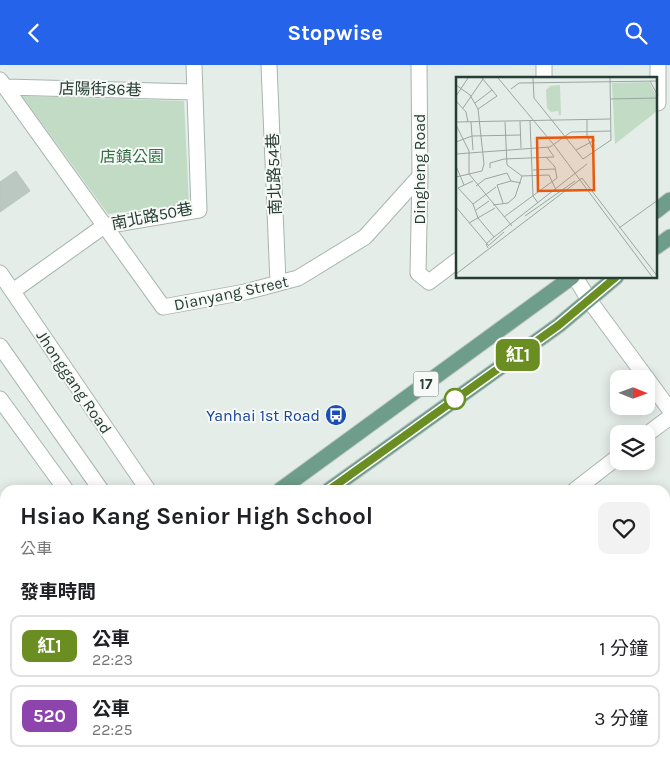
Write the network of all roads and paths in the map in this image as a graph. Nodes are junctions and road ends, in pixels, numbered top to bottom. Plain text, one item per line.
1 (194, 65) edge
2 (269, 65) edge
3 (419, 65) edge
4 (658, 65) edge
5 (2, 84) edge
6 (195, 91) junction
7 (658, 103) dead end
8 (420, 176) junction
9 (670, 200) edge
10 (658, 209) edge
11 (104, 225) junction
12 (670, 237) edge
13 (658, 246) edge
14 (456, 262) edge
15 (0, 273) edge
16 (571, 279) edge
17 (575, 279) edge
18 (614, 279) edge
19 (278, 283) junction
20 (13, 291) junction
21 (589, 300) junction
22 (0, 346) edge
23 (0, 399) edge
24 (670, 410) edge
25 (670, 417) edge
26 (655, 428) edge
27 (610, 463) edge
28 (62, 485) edge
29 (97, 485) edge
30 (145, 485) edge
31 (287, 485) edge
32 (336, 485) edge
33 (581, 485) edge

1 - 6 street, 南北路50巷
2 - 19 street, 南北路54巷
3 - 8 street, Dingheng Road
4 - 7 street
5 - 6 street, 店陽街86巷
5 - 11 street, Dianyang Street
6 - 11 street, 南北路50巷
8 - 14 street, Dingheng Road
8 - 19 street, Dianyang Street
9 - 10 main road
11 - 19 street, Dianyang Street
11 - 20 street, 南北路50巷
12 - 13 main road
15 - 20 street, Jhonggang Road
16 - 31 main road, 17
17 - 21 street
18 - 21 main road, 17
20 - 30 street, Jhonggang Road
21 - 24 street
21 - 32 main road, 17
22 - 29 street
23 - 28 street
25 - 26 street
27 - 33 street

